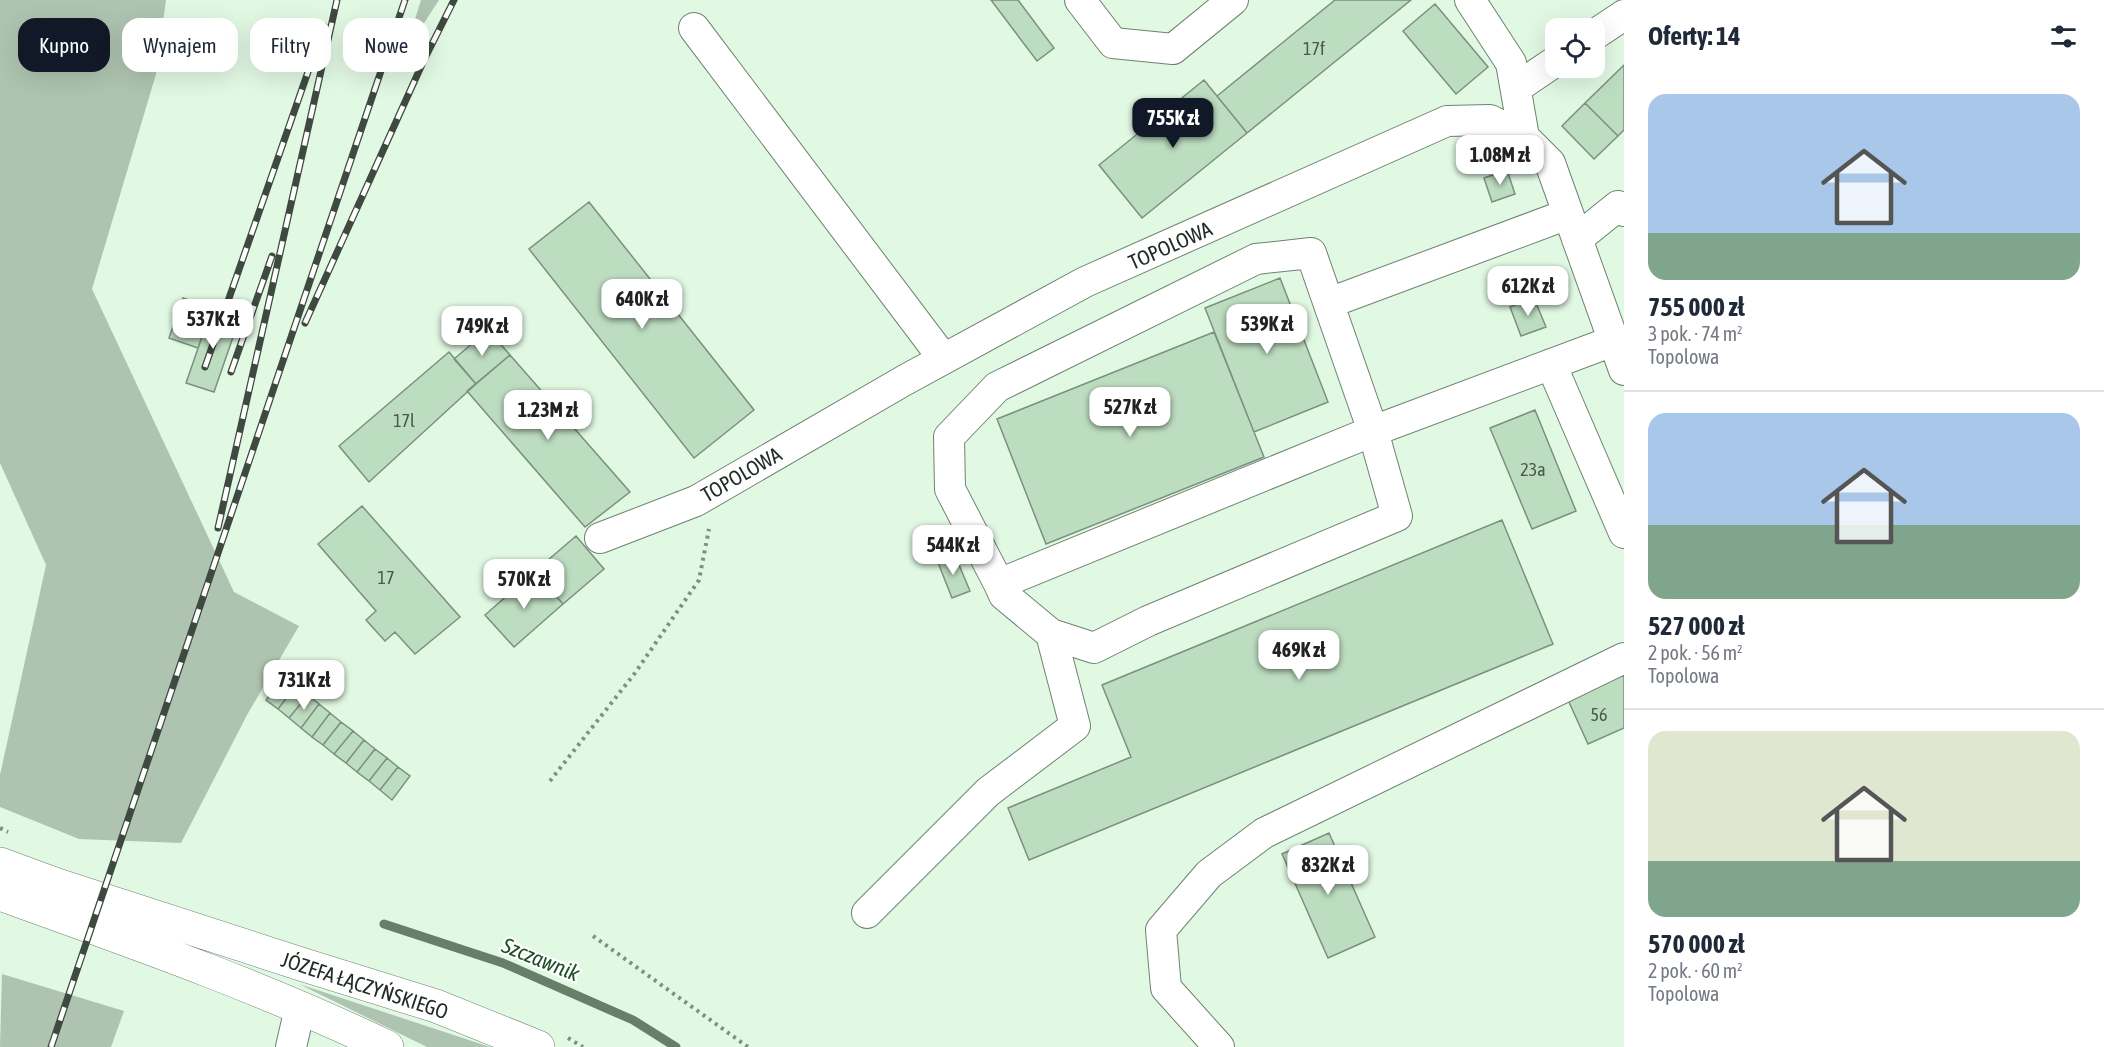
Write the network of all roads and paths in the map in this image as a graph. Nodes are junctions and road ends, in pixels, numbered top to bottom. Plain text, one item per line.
1 (1080, 0) edge
2 (1233, 0) edge
3 (1470, 0) edge
4 (1624, 15) edge
5 (694, 28) dead end
6 (1605, 28) edge
7 (1545, 68) edge
8 (1516, 87) junction
9 (1524, 137) junction
10 (1624, 211) edge
11 (1572, 226) junction
12 (1329, 303) junction
13 (1614, 341) junction
14 (944, 358) junction
15 (1551, 364) junction
16 (1624, 370) edge
17 (1373, 431) junction
18 (696, 501) junction
19 (1624, 533) edge
20 (600, 538) dead end
21 (999, 584) junction
22 (1051, 634) junction
23 (1624, 658) edge
24 (550, 781) dead end
25 (0, 864) edge
26 (0, 894) edge
27 (867, 913) dead end
28 (592, 936) dead end
29 (300, 1008) junction
30 (291, 1047) edge
31 (387, 1047) edge
32 (538, 1047) edge
33 (748, 1047) edge
34 (1219, 1047) edge

1 - 2 street
3 - 8 street
4 - 6 street
5 - 14 street
7 - 8 street
8 - 9 street
9 - 11 street, TOPOLOWA
9 - 14 street, TOPOLOWA
10 - 11 street
11 - 12 street
11 - 13 street, TOPOLOWA
12 - 17 street
12 - 21 street
13 - 15 street
13 - 16 street, TOPOLOWA
14 - 18 street, TOPOLOWA
15 - 17 street
15 - 19 street
17 - 21 street
17 - 22 street
18 - 20 street, TOPOLOWA
18 - 24 path
21 - 22 street
22 - 27 street
23 - 34 street
25 - 32 main road, JÓZEFA ŁĄCZYŃSKIEGO
26 - 29 main road, JÓZEFA ŁĄCZYŃSKIEGO
28 - 33 path
29 - 30 street
29 - 31 main road, JÓZEFA ŁĄCZYŃSKIEGO

